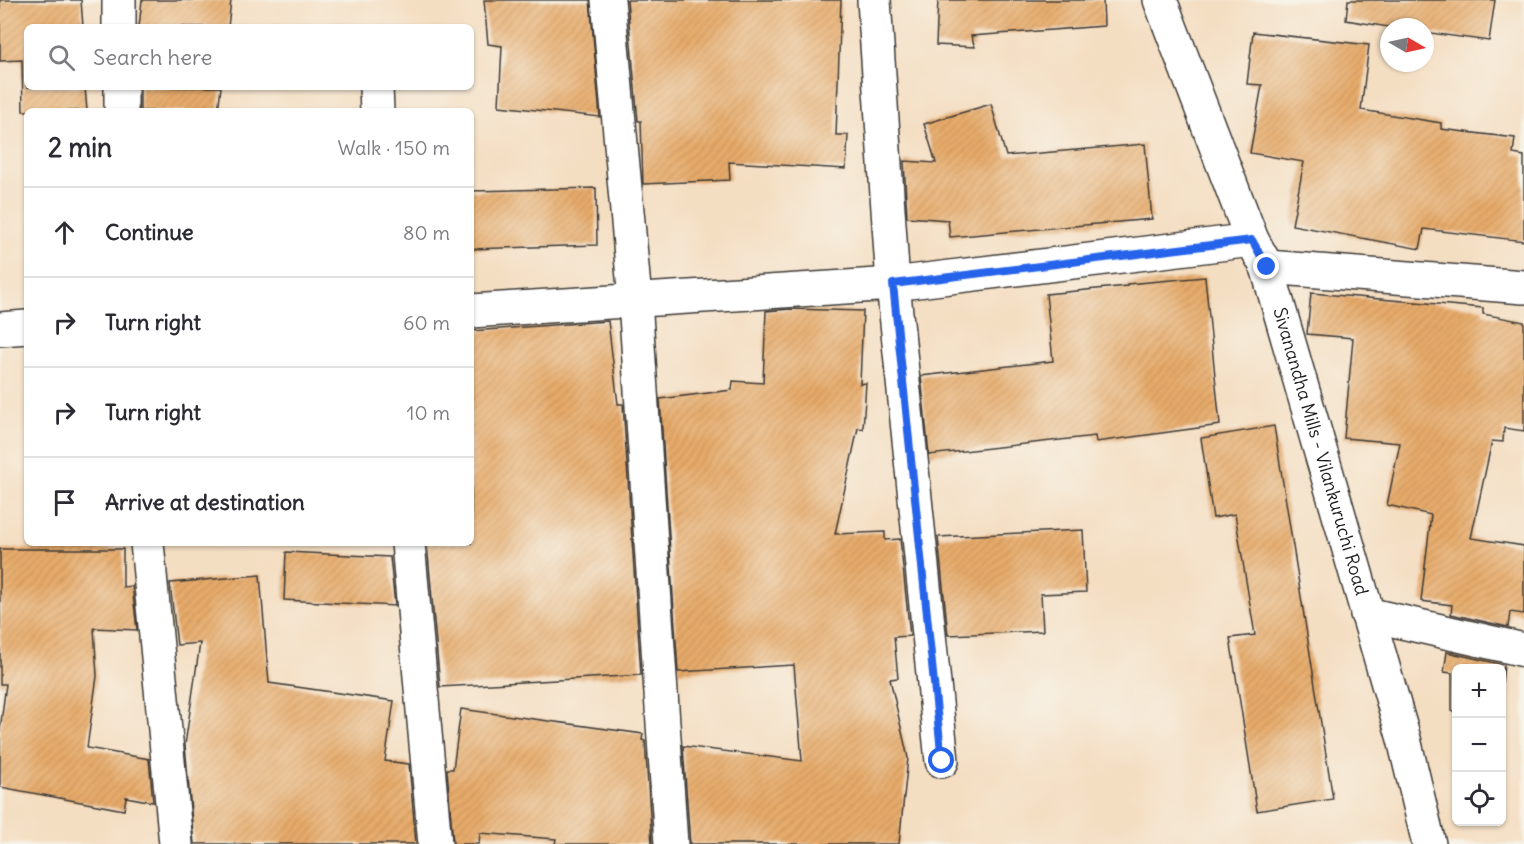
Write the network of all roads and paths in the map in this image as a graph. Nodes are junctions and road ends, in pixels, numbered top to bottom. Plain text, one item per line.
1 (119, 0) edge
2 (608, 0) edge
3 (874, 0) edge
4 (1160, 0) edge
5 (119, 24) edge
6 (120, 90) edge
7 (376, 90) edge
8 (121, 108) edge
9 (377, 108) edge
10 (1260, 254) junction
11 (893, 284) junction
12 (1524, 287) edge
13 (635, 300) junction
14 (474, 311) edge
15 (24, 327) edge
16 (0, 329) edge
17 (147, 546) edge
18 (408, 546) edge
19 (1366, 614) junction
20 (1524, 650) edge
21 (942, 761) dead end
22 (176, 844) edge
23 (435, 844) edge
24 (671, 844) edge
25 (1429, 844) edge

1 - 5 street
2 - 13 street
3 - 11 street
4 - 10 street, Sivanandha Mills - Vilankuruchi Road
6 - 8 street
7 - 9 street
10 - 11 street
10 - 12 street
10 - 19 street, Sivanandha Mills - Vilankuruchi Road
11 - 13 street
11 - 21 street
13 - 14 street
13 - 24 street
15 - 16 street
17 - 22 street
18 - 23 street
19 - 20 street
19 - 25 street, Sivanandha Mills - Vilankuruchi Road

